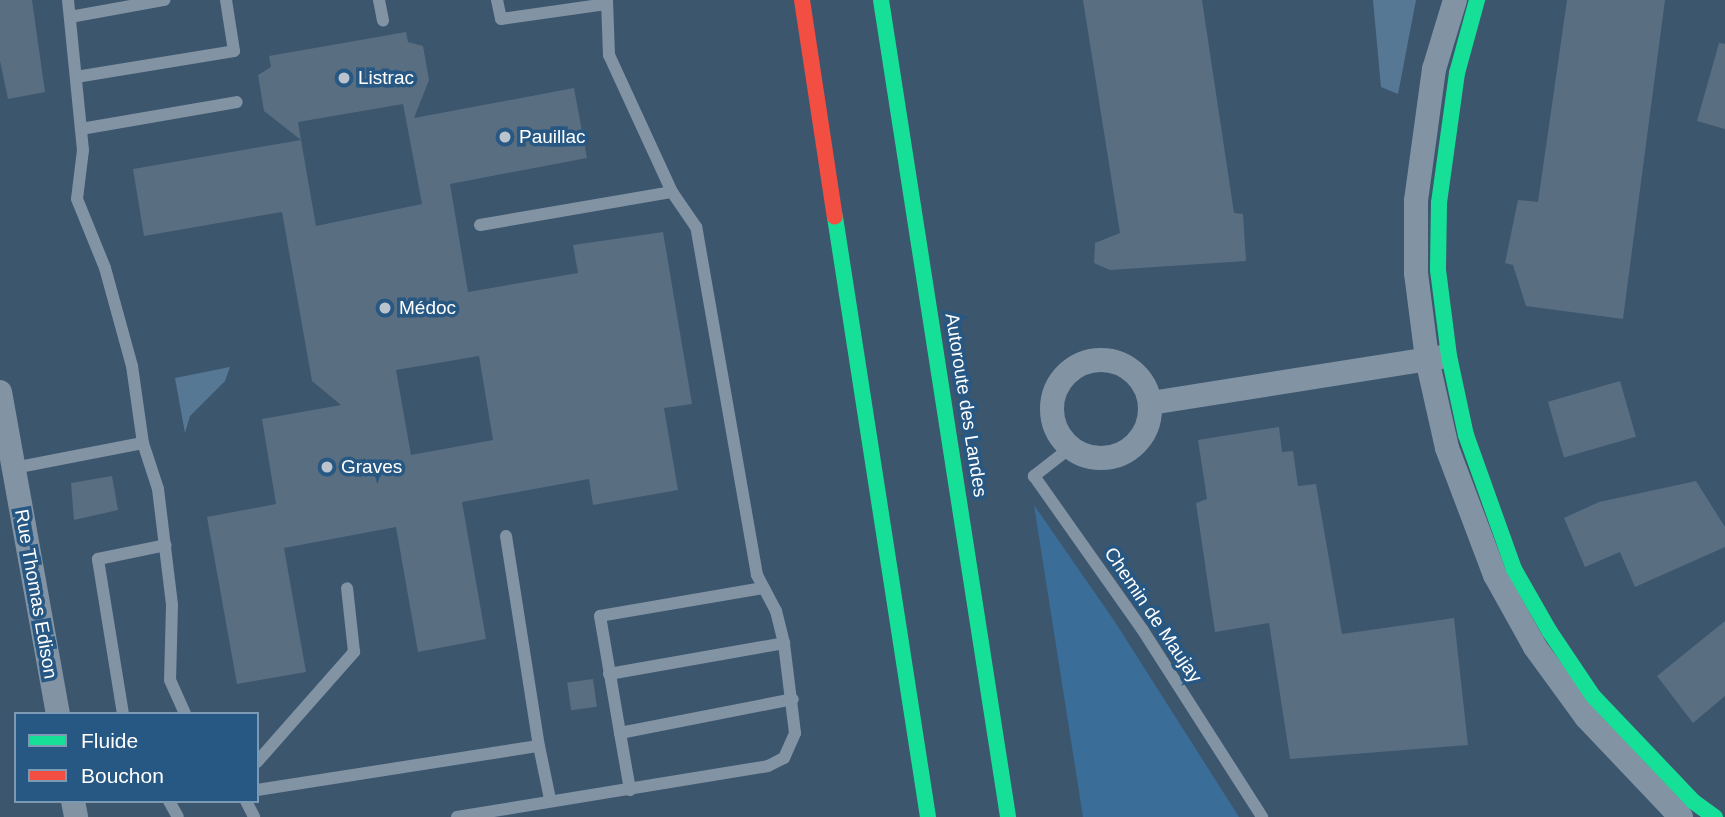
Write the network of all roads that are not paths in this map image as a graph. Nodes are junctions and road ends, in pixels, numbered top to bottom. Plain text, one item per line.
1 (68, 0) edge
2 (164, 0) edge
3 (226, 0) edge
4 (379, 0) edge
5 (497, 0) edge
6 (802, 0) edge
7 (881, 0) edge
8 (1455, 0) edge
9 (1477, 0) edge
10 (607, 2) edge
11 (70, 17) junction
12 (383, 21) dead end
13 (76, 77) junction
14 (237, 102) dead end
15 (80, 129) junction
16 (672, 192) junction
17 (480, 225) dead end
18 (1438, 357) junction
19 (0, 392) edge
20 (1151, 402) junction
21 (143, 443) junction
22 (1070, 448) junction
23 (14, 468) junction
24 (506, 536) dead end
25 (166, 545) junction
26 (347, 588) dead end
27 (763, 588) junction
28 (784, 643) junction
29 (609, 674) junction
30 (793, 699) junction
31 (58, 712) edge
32 (123, 712) edge
33 (183, 712) edge
34 (621, 733) junction
35 (539, 746) junction
36 (259, 760) edge
37 (259, 790) edge
38 (630, 790) junction
39 (550, 799) junction
40 (457, 817) edge
41 (928, 817) edge
42 (1009, 817) edge
43 (1262, 817) edge
44 (1681, 817) edge
45 (1715, 817) edge

1 - 11 lane
2 - 11 lane
3 - 13 lane
4 - 12 lane
5 - 10 lane
6 - 41 main road
7 - 42 main road, Autoroute des Landes
8 - 18 street
9 - 18 main road
10 - 16 lane
11 - 13 lane
13 - 15 lane
14 - 15 lane
15 - 21 lane
16 - 17 lane
16 - 27 lane
18 - 20 street
18 - 44 street
18 - 45 main road
19 - 23 street, Rue Thomas Edison
20 - 22 street
20 - 22 street
21 - 23 lane
21 - 25 lane
22 - 43 lane, Chemin de Maujay
23 - 31 street, Rue Thomas Edison
24 - 35 lane
25 - 32 lane
25 - 33 lane
26 - 36 lane
27 - 28 lane
27 - 29 lane
28 - 29 lane
28 - 30 lane
29 - 34 lane
30 - 34 lane
30 - 38 lane
34 - 38 lane
35 - 37 lane
35 - 39 lane
38 - 39 lane
39 - 40 lane

